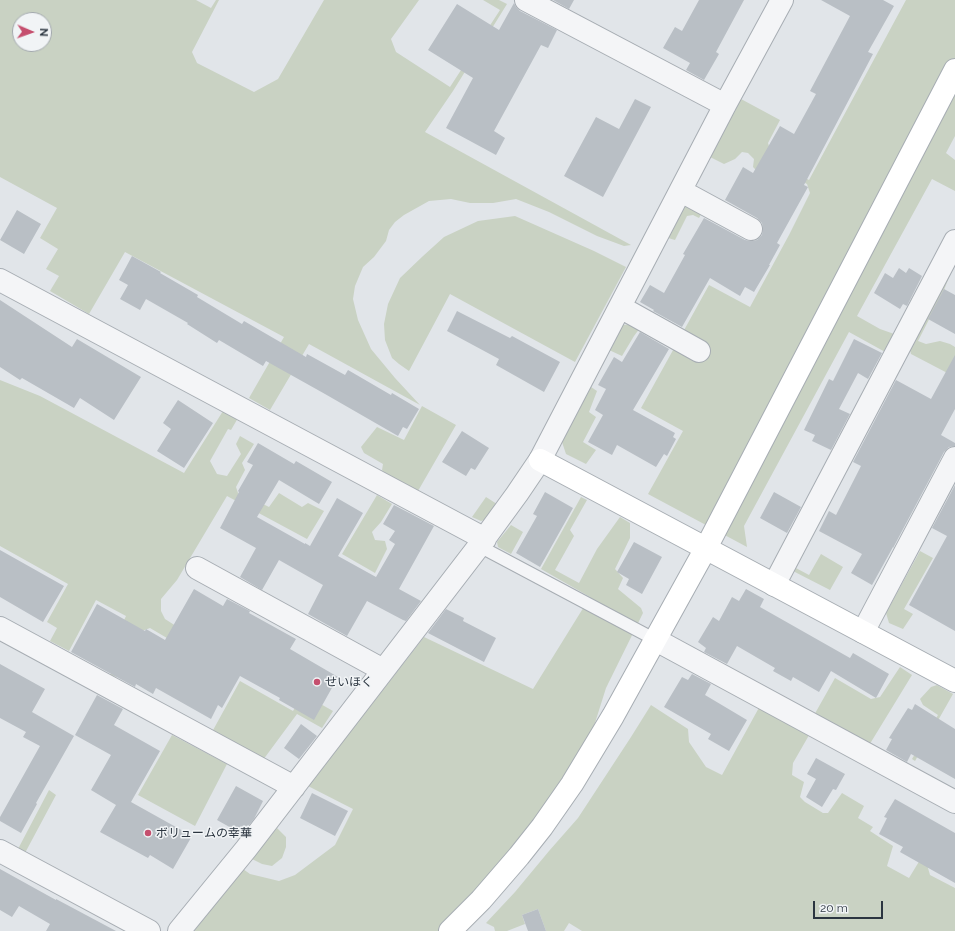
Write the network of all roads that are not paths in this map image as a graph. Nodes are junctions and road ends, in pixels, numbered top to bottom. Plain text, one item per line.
1 (526, 0) edge
2 (782, 0) edge
3 (955, 70) edge
4 (725, 105) junction
5 (681, 191) junction
6 (751, 229) dead end
7 (955, 241) edge
8 (0, 280) edge
9 (620, 307) junction
10 (699, 351) dead end
11 (955, 458) edge
12 (540, 460) junction
13 (482, 542) junction
14 (706, 548) junction
15 (197, 568) dead end
16 (774, 584) junction
17 (0, 628) edge
18 (863, 632) junction
19 (656, 640) junction
20 (383, 670) junction
21 (955, 681) edge
22 (294, 787) junction
23 (955, 802) edge
24 (0, 851) edge
25 (149, 931) edge
26 (179, 931) edge
27 (450, 931) edge

1 - 4 street
2 - 4 street
3 - 14 street
4 - 5 street
5 - 6 street
5 - 9 street
7 - 16 street
8 - 13 street
9 - 10 street
9 - 12 street
11 - 18 street
12 - 13 street
12 - 14 street
13 - 19 lane
13 - 20 street
14 - 16 street
14 - 19 street
15 - 20 street
16 - 18 street
17 - 22 street
18 - 21 street
19 - 23 street
19 - 27 street
20 - 22 street
22 - 26 street
24 - 25 street

